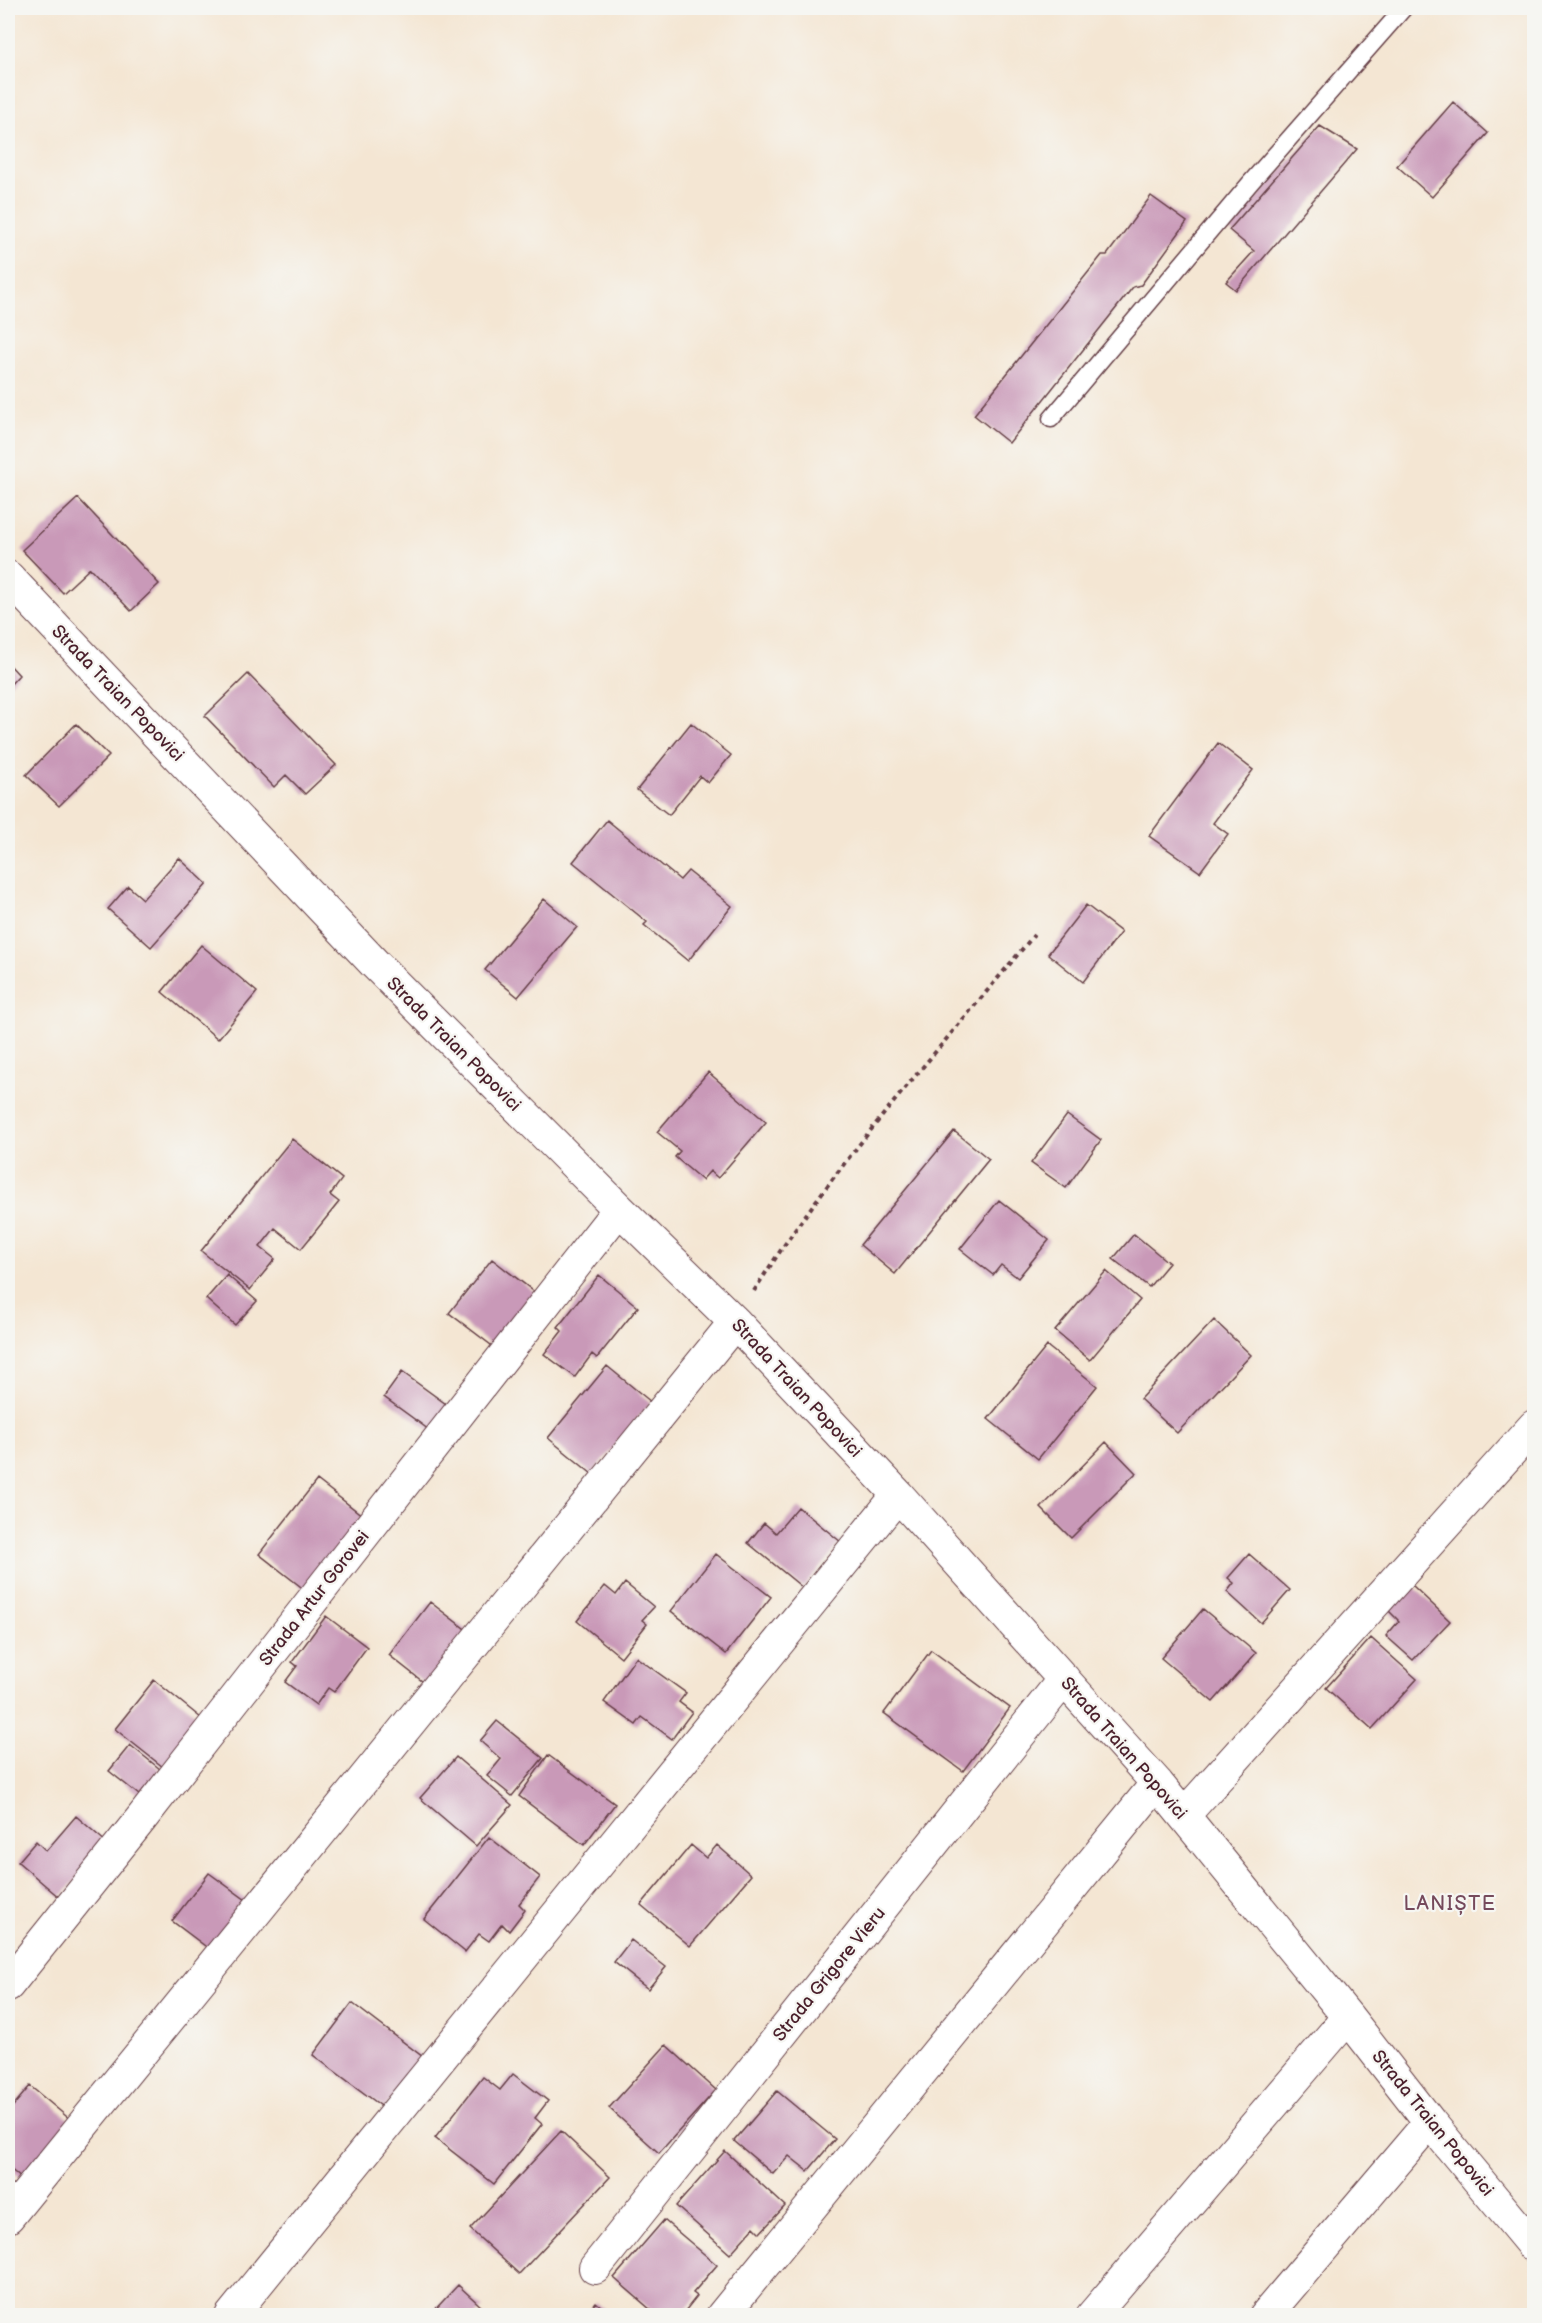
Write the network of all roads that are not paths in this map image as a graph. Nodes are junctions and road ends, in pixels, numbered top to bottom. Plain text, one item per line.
1 (1404, 8) edge
2 (1051, 419) dead end
3 (8, 577) edge
4 (619, 1209) junction
5 (735, 1322) junction
6 (1534, 1426) edge
7 (898, 1495) junction
8 (1064, 1679) junction
9 (1157, 1783) junction
10 (1184, 1815) junction
11 (8, 1985) edge
12 (1348, 2017) junction
13 (1430, 2122) junction
14 (8, 2217) edge
15 (1534, 2247) edge
16 (595, 2268) dead end
17 (231, 2316) edge
18 (722, 2316) edge
19 (1092, 2316) edge
20 (1265, 2316) edge

1 - 2 lane
3 - 4 street, Strada Traian Popovici
4 - 5 street, Strada Traian Popovici
4 - 11 street, Strada Artur Gorovei
5 - 7 street, Strada Traian Popovici
5 - 14 street
6 - 10 street
7 - 8 street, Strada Traian Popovici
7 - 17 street
8 - 9 street, Strada Traian Popovici
8 - 16 street, Strada Grigore Vieru
9 - 10 street, Strada Traian Popovici
9 - 18 street
10 - 12 street, Strada Traian Popovici
12 - 13 street, Strada Traian Popovici
12 - 19 street
13 - 15 street, Strada Traian Popovici
13 - 20 street

